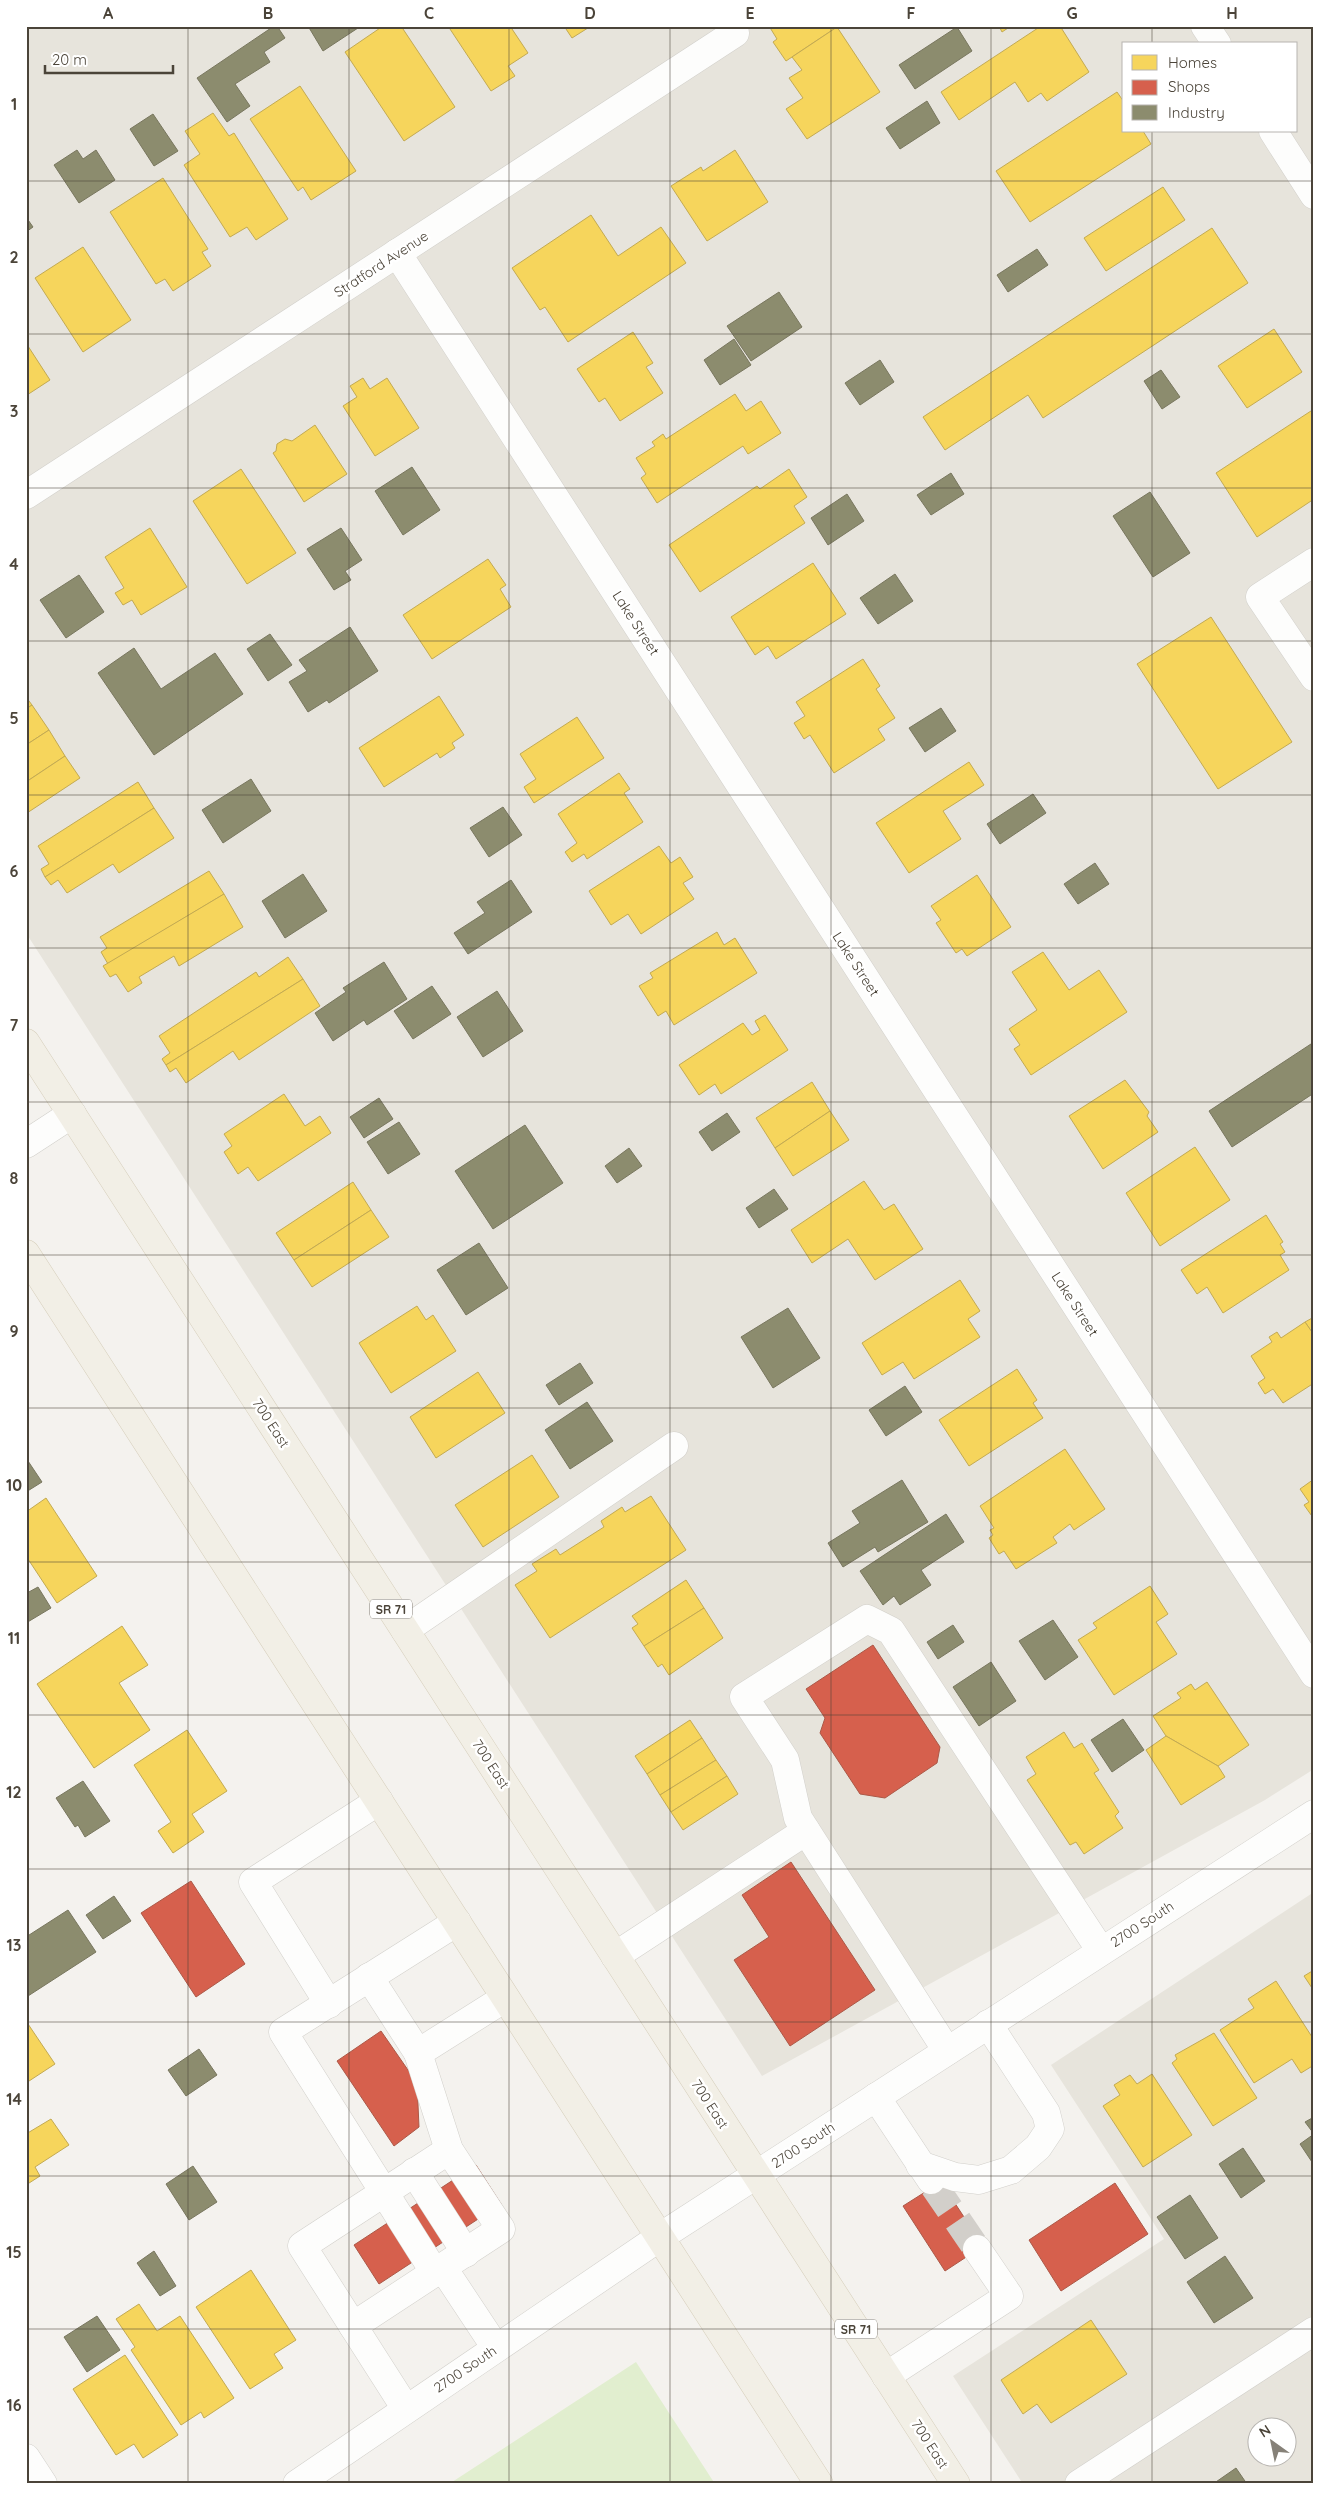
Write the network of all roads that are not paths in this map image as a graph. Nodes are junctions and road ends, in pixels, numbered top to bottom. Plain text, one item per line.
1 (1206, 26) edge
2 (735, 33) dead end
3 (1216, 42) edge
4 (1274, 132) edge
5 (1314, 195) edge
6 (397, 253) junction
7 (26, 495) edge
8 (1314, 562) edge
9 (1314, 677) edge
10 (26, 1043) edge
11 (72, 1114) junction
12 (26, 1144) edge
13 (26, 1254) edge
14 (674, 1446) dead end
15 (404, 1630) junction
16 (1314, 1674) edge
17 (379, 1801) junction
18 (1314, 1814) edge
19 (806, 1831) junction
20 (457, 1922) junction
21 (1100, 1951) junction
22 (615, 1956) junction
23 (369, 1977) junction
24 (505, 1998) junction
25 (328, 2004) junction
26 (988, 2024) junction
27 (947, 2051) junction
28 (418, 2053) junction
29 (876, 2097) junction
30 (449, 2150) junction
31 (414, 2172) junction
32 (756, 2175) junction
33 (384, 2192) junction
34 (660, 2237) junction
35 (977, 2249) tunnel mouth
36 (466, 2253) junction
37 (439, 2270) junction
38 (353, 2326) junction
39 (1314, 2331) edge
40 (496, 2348) junction
41 (886, 2376) junction
42 (406, 2409) junction
43 (26, 2458) edge
44 (43, 2484) edge
45 (296, 2484) edge
46 (818, 2484) edge
47 (956, 2484) edge
48 (1079, 2484) edge

1 - 3 street
2 - 6 street, Stratford Avenue
4 - 5 street
6 - 7 street, Stratford Avenue
6 - 16 street, Lake Street
8 - 9 street
10 - 11 main road, 700 East / SR 71
11 - 12 street
11 - 15 main road, 700 East / SR 71
13 - 17 main road
14 - 15 street
15 - 22 main road, 700 East / SR 71
17 - 20 main road
17 - 25 street
18 - 21 street, 2700 South
19 - 21 street
19 - 22 street
19 - 27 street
20 - 23 street
20 - 24 main road
21 - 26 street, 2700 South
22 - 32 main road, 700 East / SR 71
23 - 25 street
23 - 28 street
24 - 28 street
24 - 34 main road
25 - 33 street
26 - 27 street, 2700 South
26 - 29 street
27 - 29 street, 2700 South
28 - 30 street
29 - 32 street, 2700 South
30 - 31 street
30 - 36 street
31 - 33 street
31 - 36 street
32 - 34 street, 2700 South
32 - 41 main road, 700 East / SR 71
33 - 37 street
33 - 38 street
34 - 40 street, 2700 South
34 - 46 main road
35 - 41 street
36 - 37 street
37 - 38 street
37 - 40 street
38 - 42 street
39 - 48 street
40 - 42 street, 2700 South
41 - 47 main road, 700 East / SR 71
42 - 45 street, 2700 South
43 - 44 street

